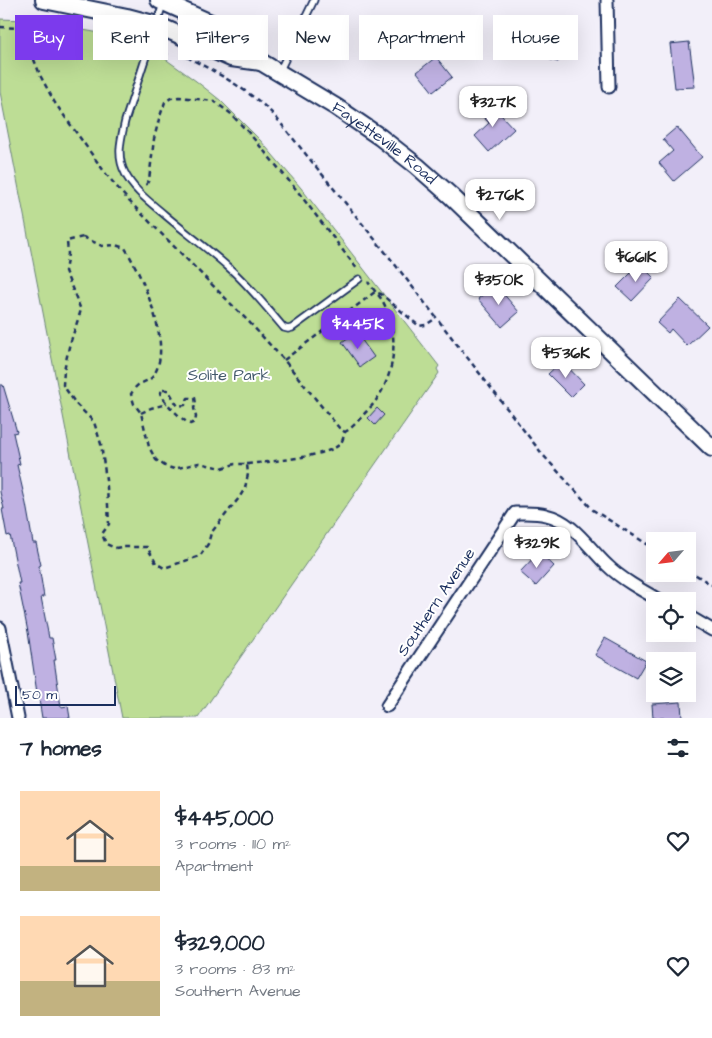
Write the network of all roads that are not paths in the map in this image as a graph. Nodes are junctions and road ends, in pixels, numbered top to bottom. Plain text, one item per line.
1 (44, 0) edge
2 (314, 0) edge
3 (607, 0) edge
4 (163, 1) edge
5 (117, 15) edge
6 (160, 15) edge
7 (168, 30) edge
8 (145, 60) edge
9 (261, 62) junction
10 (279, 72) junction
11 (609, 87) dead end
12 (361, 278) road end
13 (712, 448) edge
14 (646, 592) edge
15 (696, 621) edge
16 (0, 628) edge
17 (712, 630) edge
18 (387, 706) dead end
19 (18, 718) edge

1 - 5 main road, Fayetteville Road
2 - 10 lane
3 - 11 street
4 - 6 lane
4 - 9 main road, Fayetteville Road
7 - 9 main road, Fayetteville Road
8 - 12 lane
9 - 10 main road, Fayetteville Road
10 - 13 main road, Fayetteville Road
14 - 18 street, Southern Avenue
15 - 17 street
16 - 19 street

